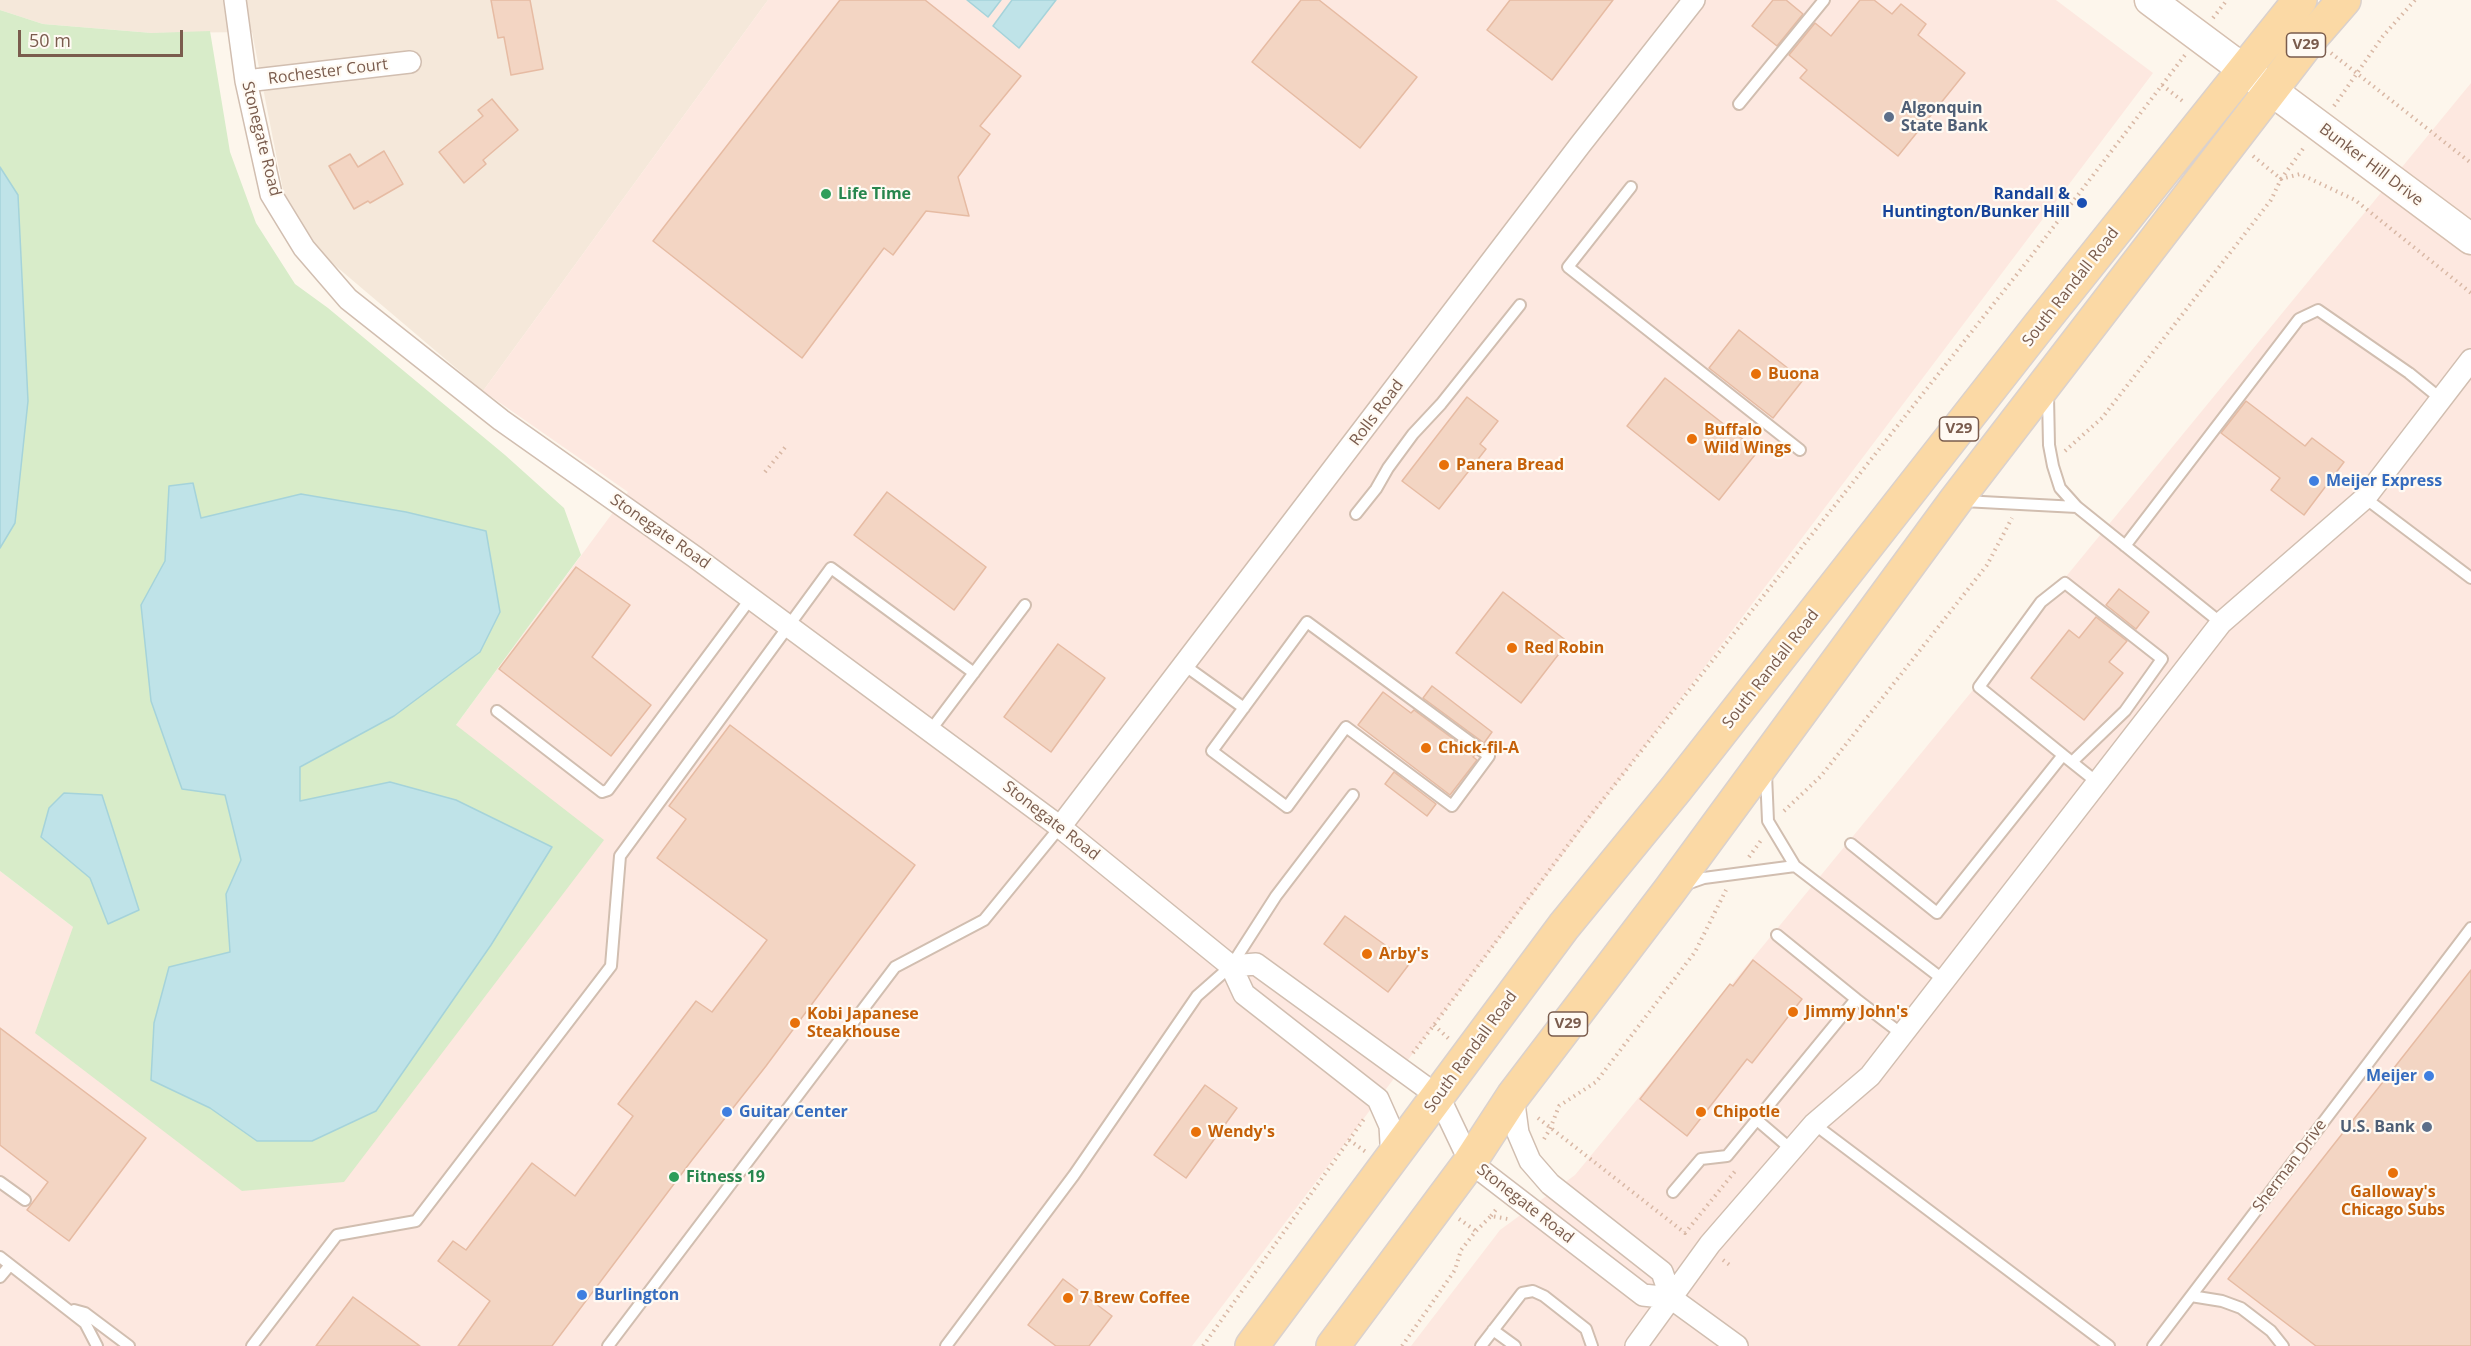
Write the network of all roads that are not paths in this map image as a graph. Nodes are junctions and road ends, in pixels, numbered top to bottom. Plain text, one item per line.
1 (235, 0) edge
2 (1694, 0) edge
3 (1824, 0) edge
4 (2150, 0) edge
5 (2300, 0) edge
6 (2344, 0) edge
7 (410, 62) dead end
8 (2243, 70) junction
9 (246, 81) junction
10 (2272, 91) junction
11 (1739, 104) dead end
12 (1630, 187) dead end
13 (2471, 239) edge
14 (1520, 305) dead end
15 (2471, 360) edge
16 (2050, 376) junction
17 (2441, 399) junction
18 (1800, 450) dead end
19 (2365, 498) junction
20 (1956, 500) junction
21 (2077, 507) junction
22 (1356, 514) dead end
23 (2125, 546) junction
24 (2471, 578) edge
25 (751, 598) junction
26 (1025, 605) dead end
27 (2222, 623) junction
28 (787, 625) junction
29 (1184, 665) junction
30 (974, 673) junction
31 (1244, 708) junction
32 (497, 711) dead end
33 (930, 731) junction
34 (2068, 759) junction
35 (1766, 760) junction
36 (2098, 783) junction
37 (1353, 795) dead end
38 (1060, 827) junction
39 (1851, 844) dead end
40 (1795, 866) junction
41 (1670, 890) junction
42 (2471, 928) edge
43 (1777, 935) dead end
44 (1231, 966) junction
45 (1945, 981) junction
46 (1856, 999) junction
47 (1903, 1035) junction
48 (1514, 1096) junction
49 (1439, 1097) junction
50 (1757, 1120) junction
51 (1814, 1124) junction
52 (1792, 1150) junction
53 (1470, 1162) junction
54 (1389, 1164) junction
55 (0, 1182) edge
56 (1673, 1192) dead end
57 (25, 1200) dead end
58 (0, 1257) edge
59 (10, 1265) junction
60 (0, 1277) edge
61 (2191, 1296) junction
62 (1671, 1298) junction
63 (70, 1310) junction
64 (1493, 1330) junction
65 (97, 1346) edge
66 (129, 1346) edge
67 (252, 1346) edge
68 (608, 1346) edge
69 (946, 1346) edge
70 (1252, 1346) edge
71 (1333, 1346) edge
72 (1481, 1346) edge
73 (1515, 1346) edge
74 (1592, 1346) edge
75 (1636, 1346) edge
76 (1737, 1346) edge
77 (2109, 1346) edge
78 (2153, 1346) edge
79 (2283, 1346) edge

1 - 9 street, Stonegate Road
2 - 29 street, Rolls Road
3 - 11 lane
4 - 8 street, Bunker Hill Drive
5 - 8 main road, South Randall Road / V29
6 - 10 main road, V29
7 - 9 street, Rochester Court
8 - 10 street, Bunker Hill Drive
8 - 49 main road, South Randall Road / V29
9 - 25 street, Stonegate Road
10 - 13 street, Bunker Hill Drive
10 - 16 main road, V29
12 - 18 lane
14 - 22 lane
15 - 17 street
16 - 20 main road, V29
16 - 21 lane
17 - 19 street
17 - 23 lane
19 - 24 lane
19 - 27 street
20 - 21 lane
20 - 35 main road, V29
21 - 23 lane
23 - 27 lane
25 - 28 street, Stonegate Road
25 - 32 lane
26 - 30 lane
27 - 36 street
28 - 30 lane
28 - 33 street, Stonegate Road
28 - 67 lane
29 - 31 lane
29 - 38 street, Rolls Road
30 - 33 lane
31 - 31 lane
33 - 38 street, Stonegate Road
34 - 34 lane
34 - 36 lane
34 - 39 lane
35 - 40 lane
35 - 41 main road, V29
36 - 45 street
37 - 44 lane
38 - 44 street, Stonegate Road
38 - 68 lane
40 - 41 lane
40 - 45 lane
41 - 48 main road, V29
42 - 61 lane, Sherman Drive
43 - 46 lane
44 - 49 street, Stonegate Road
44 - 54 street, Stonegate Road
44 - 69 lane
45 - 47 street
46 - 47 lane
46 - 50 lane
47 - 51 street
48 - 53 main road, V29
48 - 62 street, Stonegate Road
49 - 53 street, Stonegate Road
49 - 54 main road, South Randall Road / V29
50 - 52 lane
50 - 56 lane
51 - 52 street
51 - 77 lane
52 - 62 street
53 - 62 street, Stonegate Road
53 - 71 main road, V29
54 - 70 main road, South Randall Road / V29
55 - 57 lane
58 - 59 lane
59 - 60 lane
59 - 63 lane
61 - 78 lane, Sherman Drive
61 - 79 lane
62 - 75 street
62 - 76 street, Stonegate Road
63 - 65 lane
63 - 66 lane
64 - 72 lane
64 - 73 lane
64 - 74 lane

